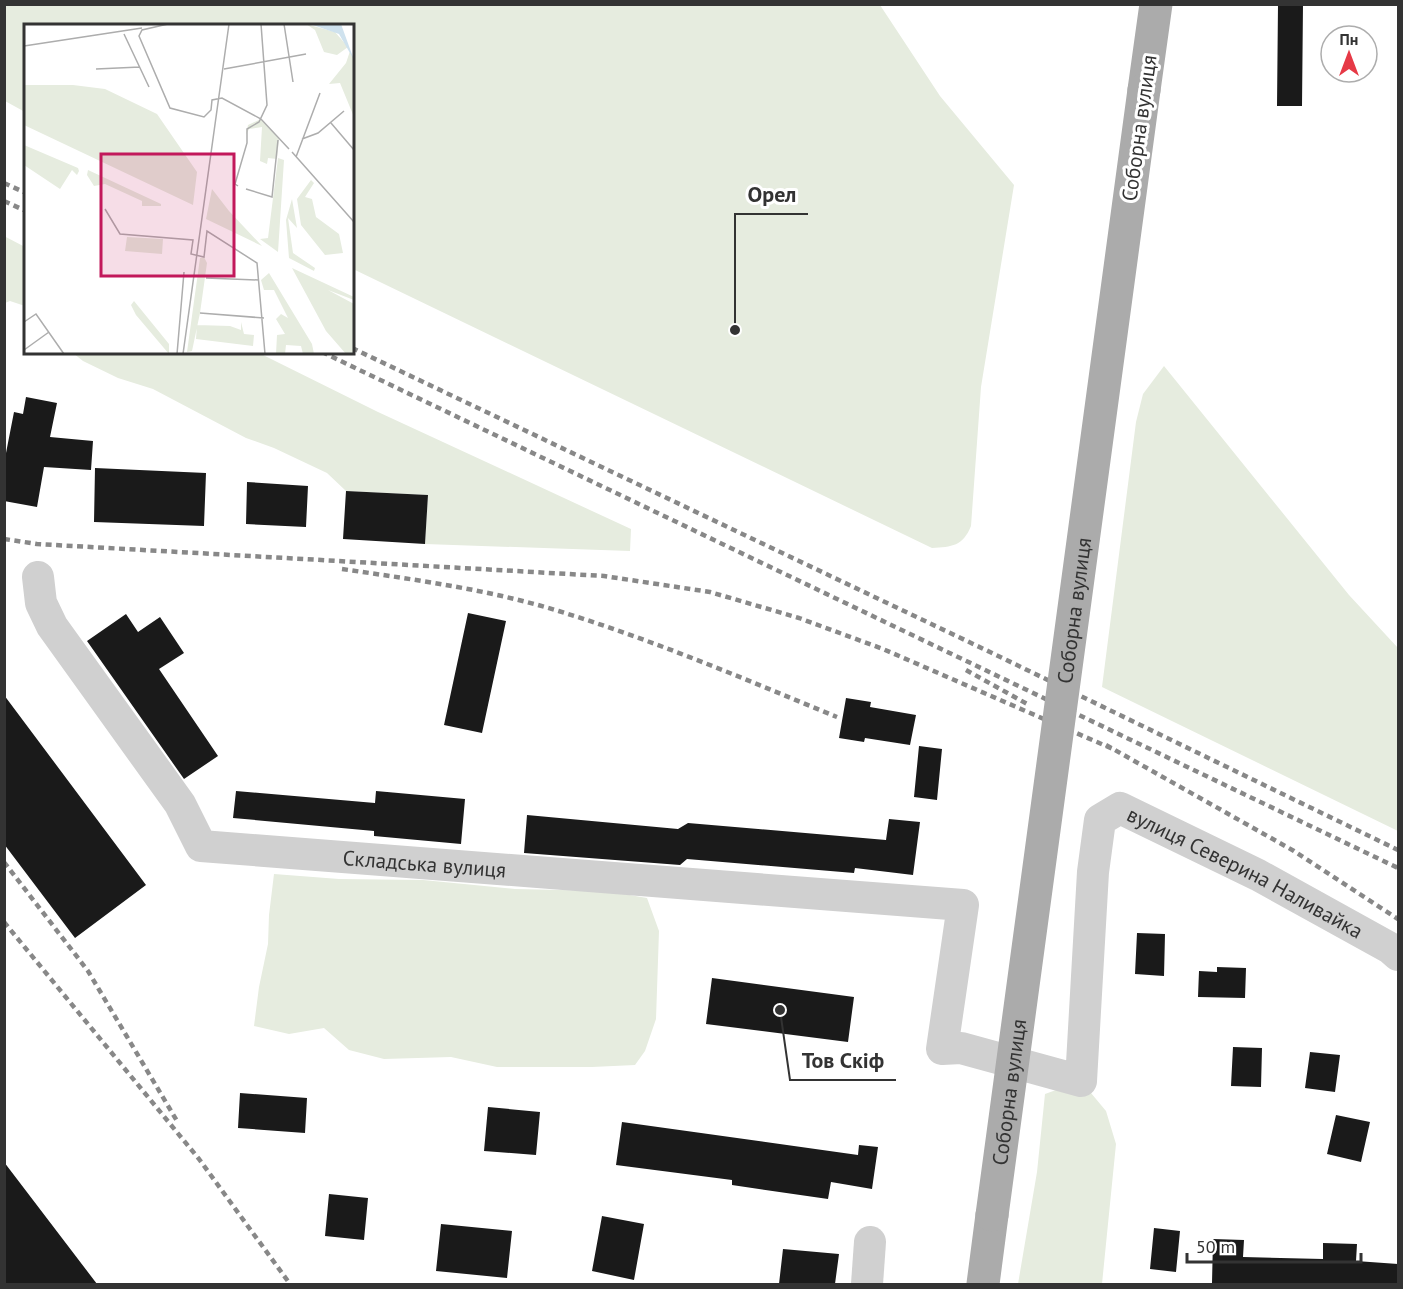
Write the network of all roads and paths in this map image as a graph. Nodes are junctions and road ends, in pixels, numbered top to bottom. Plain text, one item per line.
1 (1156, 4) edge
2 (38, 578) dead end
3 (1398, 955) edge
4 (1080, 1081) joint
5 (870, 1242) dead end
6 (867, 1284) edge
7 (982, 1284) edge

1 - 7 main road, Соборна вулиця, bridge
2 - 4 street, Складська вулиця
3 - 4 street, вулиця Северина Наливайка
5 - 6 street

